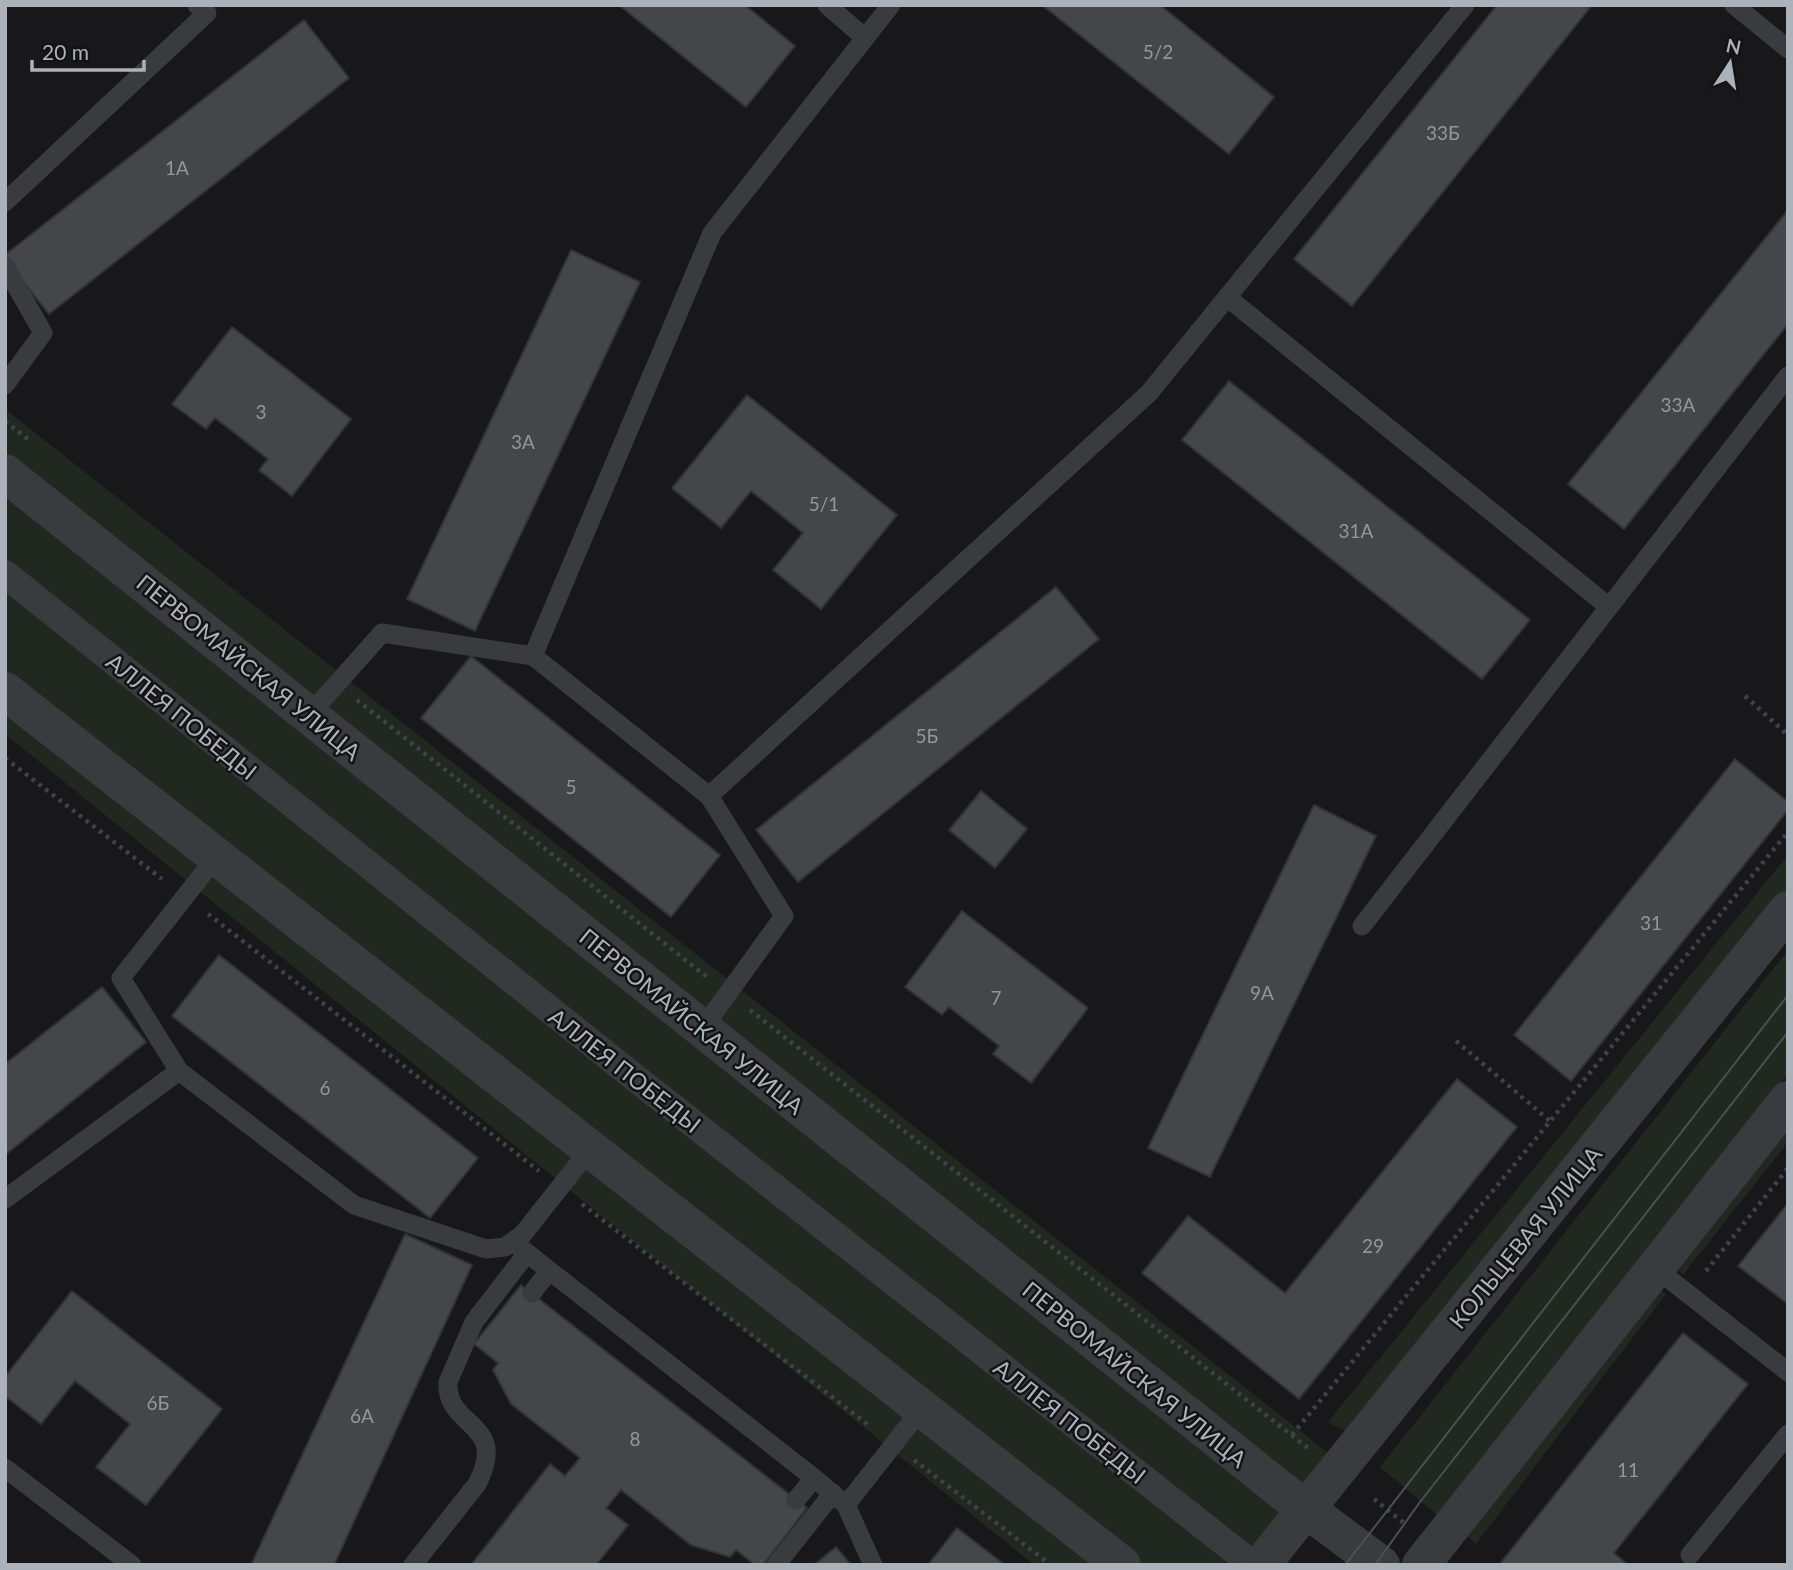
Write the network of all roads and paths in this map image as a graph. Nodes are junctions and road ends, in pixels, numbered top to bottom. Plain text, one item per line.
1 (827, 5) edge
2 (891, 5) edge
3 (1465, 5) edge
4 (1734, 5) edge
5 (209, 8) edge
6 (865, 38) junction
7 (1788, 48) edge
8 (5, 202) edge
9 (5, 266) edge
10 (1227, 297) junction
11 (1788, 376) edge
12 (5, 385) edge
13 (5, 421) edge
14 (37, 447) dead end
15 (5, 473) edge
16 (5, 574) edge
17 (1609, 607) junction
18 (533, 656) junction
19 (335, 683) junction
20 (5, 691) edge
21 (1745, 696) dead end
22 (309, 715) junction
23 (1788, 734) edge
24 (5, 758) edge
25 (709, 796) junction
26 (1788, 832) edge
27 (217, 856) junction
28 (184, 896) junction
29 (1788, 910) edge
30 (1362, 926) dead end
31 (728, 993) junction
32 (702, 1029) junction
33 (1456, 1041) dead end
34 (179, 1071) junction
35 (1788, 1100) edge
36 (1550, 1121) junction
37 (590, 1148) junction
38 (560, 1187) junction
39 (5, 1199) edge
40 (520, 1248) junction
41 (1655, 1268) junction
42 (550, 1271) junction
43 (532, 1293) dead end
44 (1788, 1371) edge
45 (923, 1407) junction
46 (1788, 1434) edge
47 (1292, 1435) junction
48 (894, 1445) junction
49 (1313, 1451) dead end
50 (5, 1468) edge
51 (814, 1478) junction
52 (839, 1499) junction
53 (1374, 1499) dead end
54 (796, 1500) dead end
55 (1306, 1510) junction
56 (1410, 1528) dead end
57 (1690, 1555) dead end
58 (1255, 1563) edge
59 (132, 1565) edge
60 (414, 1565) edge
61 (776, 1565) edge
62 (873, 1565) edge
63 (1051, 1565) edge
64 (1122, 1565) edge
65 (1381, 1565) edge
66 (1421, 1565) edge

1 - 6 lane
2 - 6 lane
3 - 10 lane
4 - 7 lane
5 - 8 lane
6 - 18 lane
9 - 12 lane
10 - 17 lane
10 - 25 lane
11 - 17 lane
13 - 14 path
15 - 22 street, ПЕРВОМАЙСКАЯ УЛИЦА
16 - 58 street, АЛЛЕЯ ПОБЕДЫ
17 - 30 lane
18 - 19 lane
18 - 25 lane
19 - 22 lane
19 - 31 path
20 - 27 street
21 - 23 path
22 - 32 street, ПЕРВОМАЙСКАЯ УЛИЦА
24 - 28 path
25 - 31 lane
26 - 36 path
27 - 28 lane
27 - 37 street
28 - 34 lane
28 - 38 path
29 - 55 street, КОЛЬЦЕВАЯ УЛИЦА
31 - 32 lane
31 - 47 path
32 - 55 street, ПЕРВОМАЙСКАЯ УЛИЦА
33 - 36 path
34 - 39 lane
34 - 40 lane
35 - 41 street
36 - 47 path
37 - 38 lane
37 - 45 street
38 - 40 lane
38 - 48 path
40 - 42 lane
40 - 60 lane
41 - 44 lane
41 - 66 street
42 - 43 lane
42 - 51 lane
45 - 48 lane
45 - 64 street
46 - 57 lane
47 - 49 path
48 - 52 lane
48 - 63 path
50 - 59 lane
51 - 52 lane
51 - 54 lane
52 - 61 lane
52 - 62 lane
53 - 56 path
55 - 58 street, КОЛЬЦЕВАЯ УЛИЦА
55 - 65 street, ПЕРВОМАЙСКАЯ УЛИЦА

